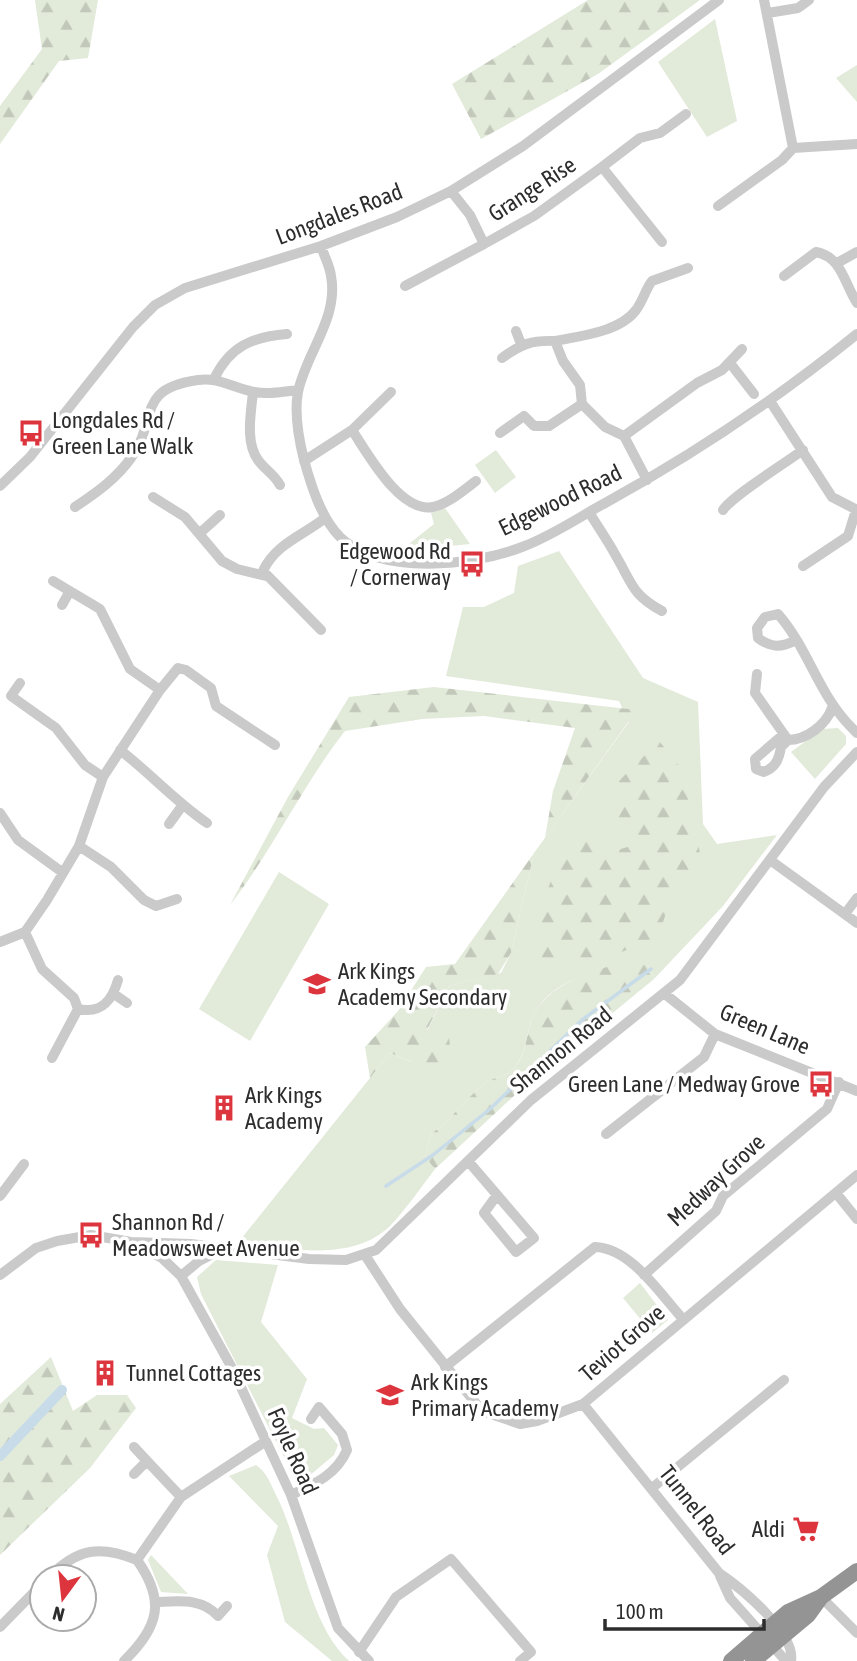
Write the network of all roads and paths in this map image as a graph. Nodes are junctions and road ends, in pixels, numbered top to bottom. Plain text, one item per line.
1 (719, 0) edge
2 (764, 0) edge
3 (809, 0) edge
4 (768, 13) junction
5 (686, 114) dead end
6 (857, 144) edge
7 (793, 148) junction
8 (602, 167) junction
9 (451, 191) junction
10 (718, 206) dead end
11 (662, 242) dead end
12 (484, 244) junction
13 (321, 246) junction
14 (857, 252) edge
15 (837, 263) junction
16 (688, 268) dead end
17 (784, 276) dead end
18 (405, 286) dead end
19 (857, 303) edge
20 (516, 331) dead end
21 (288, 334) dead end
22 (857, 334) edge
23 (555, 341) junction
24 (521, 344) junction
25 (742, 349) dead end
26 (502, 358) dead end
27 (730, 363) junction
28 (214, 379) junction
29 (298, 390) junction
30 (253, 392) junction
31 (391, 392) dead end
32 (754, 394) dead end
33 (770, 401) junction
34 (582, 404) junction
35 (352, 430) junction
36 (500, 433) dead end
37 (624, 436) junction
38 (803, 450) junction
39 (304, 461) junction
40 (647, 480) junction
41 (476, 481) dead end
42 (281, 485) dead end
43 (0, 486) edge
44 (153, 497) dead end
45 (75, 508) dead end
46 (723, 510) dead end
47 (856, 510) edge
48 (589, 512) junction
49 (220, 515) dead end
50 (325, 518) junction
51 (200, 534) junction
52 (803, 566) dead end
53 (266, 576) junction
54 (53, 581) dead end
55 (70, 591) junction
56 (62, 606) dead end
57 (662, 611) dead end
58 (321, 630) dead end
59 (796, 640) dead end
60 (757, 674) dead end
61 (20, 683) dead end
62 (160, 690) junction
63 (832, 708) junction
64 (857, 733) edge
65 (275, 745) dead end
66 (120, 750) junction
67 (857, 752) edge
68 (103, 777) junction
69 (182, 806) junction
70 (0, 813) edge
71 (207, 823) dead end
72 (169, 824) dead end
73 (79, 846) junction
74 (770, 860) junction
75 (62, 872) junction
76 (857, 898) edge
77 (177, 899) dead end
78 (845, 914) junction
79 (857, 923) edge
80 (25, 932) junction
81 (0, 942) edge
82 (118, 980) dead end
83 (114, 994) junction
84 (665, 994) junction
85 (127, 1003) dead end
86 (78, 1009) junction
87 (715, 1034) junction
88 (52, 1058) dead end
89 (839, 1082) junction
90 (857, 1091) edge
91 (606, 1134) dead end
92 (468, 1161) junction
93 (23, 1164) dead end
94 (857, 1175) edge
95 (836, 1193) junction
96 (497, 1195) junction
97 (0, 1196) edge
98 (857, 1219) edge
99 (131, 1242) junction
100 (173, 1242) junction
101 (191, 1244) junction
102 (222, 1249) junction
103 (365, 1255) junction
104 (162, 1258) junction
105 (206, 1258) junction
106 (0, 1275) edge
107 (644, 1275) junction
108 (181, 1276) junction
109 (683, 1318) junction
110 (445, 1367) junction
111 (784, 1380) dead end
112 (583, 1404) junction
113 (311, 1419) dead end
114 (266, 1441) junction
115 (134, 1447) dead end
116 (147, 1461) junction
117 (134, 1474) dead end
118 (652, 1488) junction
119 (291, 1495) junction
120 (181, 1497) junction
121 (137, 1560) junction
122 (66, 1563) edge
123 (857, 1571) edge
124 (719, 1573) junction
125 (821, 1597) junction
126 (28, 1598) edge
127 (157, 1602) junction
128 (228, 1606) dead end
129 (0, 1627) edge
130 (857, 1633) edge
131 (773, 1634) junction
132 (359, 1652) junction
133 (124, 1661) edge
134 (369, 1661) edge
135 (520, 1661) edge
136 (731, 1661) edge
137 (753, 1661) edge
138 (788, 1661) edge

1 - 9 street, Longdales Road
2 - 4 street
3 - 4 street
4 - 7 street
5 - 8 street, Grange Rise
6 - 7 street
7 - 10 street
8 - 11 street, Grange Rise
8 - 12 street, Grange Rise
9 - 12 street, Grange Rise
9 - 13 street, Longdales Road
12 - 18 street, Grange Rise
13 - 29 street, Edgewood Road
13 - 43 street, Longdales Road
14 - 15 street
15 - 17 street
15 - 19 street
16 - 23 street
20 - 24 street
21 - 28 street
22 - 33 street, Edgewood Road
23 - 24 street
23 - 34 street
24 - 26 street
25 - 27 street
27 - 32 street
27 - 37 street
28 - 30 street
28 - 45 street
29 - 30 street
29 - 39 street, Edgewood Road
30 - 42 street
31 - 35 street
33 - 38 street
33 - 40 street, Edgewood Road
34 - 36 street
34 - 37 street
35 - 39 street
35 - 41 street
37 - 40 street
38 - 46 street
38 - 47 street
39 - 50 street, Edgewood Road
40 - 48 street, Edgewood Road
44 - 51 street
47 - 52 street
48 - 50 street, Edgewood Road
48 - 57 street
49 - 51 street
50 - 53 street
51 - 53 street
53 - 58 street
54 - 55 street
55 - 56 street
55 - 62 street
59 - 63 street
60 - 63 street
61 - 68 street
62 - 65 street
62 - 66 street
63 - 64 street
66 - 68 street
66 - 69 street
67 - 74 street, Shannon Road
68 - 73 street
69 - 71 street
69 - 72 street
70 - 75 street
73 - 75 street
73 - 77 street
74 - 78 street
74 - 84 street, Shannon Road
75 - 80 street
76 - 78 street
78 - 79 street
80 - 81 street
80 - 86 street
82 - 83 street
83 - 85 street
83 - 86 street
84 - 87 street, Green Lane
84 - 92 street, Shannon Road
86 - 88 street
87 - 89 street, Green Lane
87 - 91 street
89 - 90 street, Green Lane
89 - 107 street, Medway Grove
92 - 96 street
92 - 103 street, Shannon Road
93 - 97 street
94 - 95 street, Teviot Grove
95 - 98 street
95 - 109 street, Teviot Grove
96 - 96 street
99 - 100 street, Shannon Road
99 - 104 street, Foyle Road
99 - 106 street, Shannon Road
100 - 101 street, Shannon Road
100 - 104 street
101 - 102 street, Shannon Road
101 - 105 street
102 - 103 street, Shannon Road
102 - 105 street
103 - 110 street, Teviot Grove
104 - 108 street, Foyle Road
105 - 108 street
107 - 109 street
107 - 110 street
108 - 114 street, Foyle Road
109 - 112 street, Teviot Grove
110 - 112 street, Teviot Grove
111 - 118 street
112 - 118 street, Tunnel Road
113 - 119 street
114 - 119 street, Foyle Road
114 - 120 street
115 - 116 street
116 - 117 street
116 - 120 street
118 - 124 street, Tunnel Road
119 - 132 street, Foyle Road
120 - 121 street
121 - 122 street
121 - 127 street
123 - 125 highway
124 - 131 street, Tunnel Road
124 - 131 street
125 - 130 street
125 - 131 highway
126 - 129 street
127 - 128 street
127 - 133 street
131 - 136 highway
131 - 137 highway
131 - 138 street
131 - 138 street
132 - 134 street, Foyle Road
132 - 135 street

